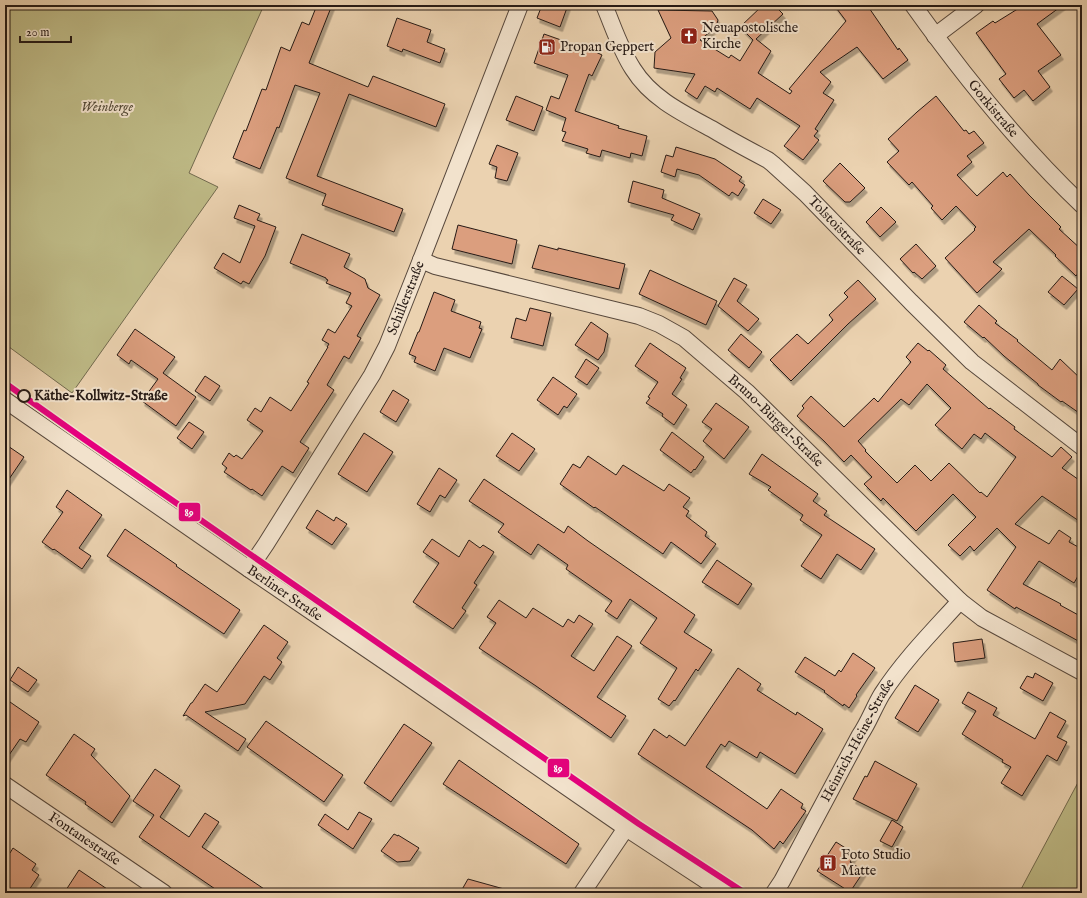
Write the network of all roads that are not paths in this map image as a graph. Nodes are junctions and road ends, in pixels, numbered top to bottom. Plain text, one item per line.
1 (520, 5) edge
2 (604, 5) edge
3 (912, 5) edge
4 (976, 5) edge
5 (935, 36) junction
6 (1082, 205) edge
7 (421, 260) junction
8 (5, 400) edge
9 (1082, 447) edge
10 (249, 569) junction
11 (960, 601) junction
12 (1082, 672) edge
13 (5, 785) edge
14 (626, 828) junction
15 (164, 893) edge
16 (582, 893) edge
17 (725, 893) edge
18 (774, 893) edge

1 - 7 street, Schillerstraße
2 - 9 street, Tolstoistraße
3 - 5 street, Gorkistraße
4 - 5 street
5 - 6 street, Gorkistraße
7 - 10 street, Schillerstraße
7 - 11 street, Bruno-Bürgel-Straße
8 - 10 street, Berliner Straße
10 - 14 street, Berliner Straße
11 - 12 street, Bruno-Bürgel-Straße
11 - 18 street, Heinrich-Heine-Straße
13 - 15 street, Fontanestraße
14 - 16 street
14 - 17 street, Berliner Straße

